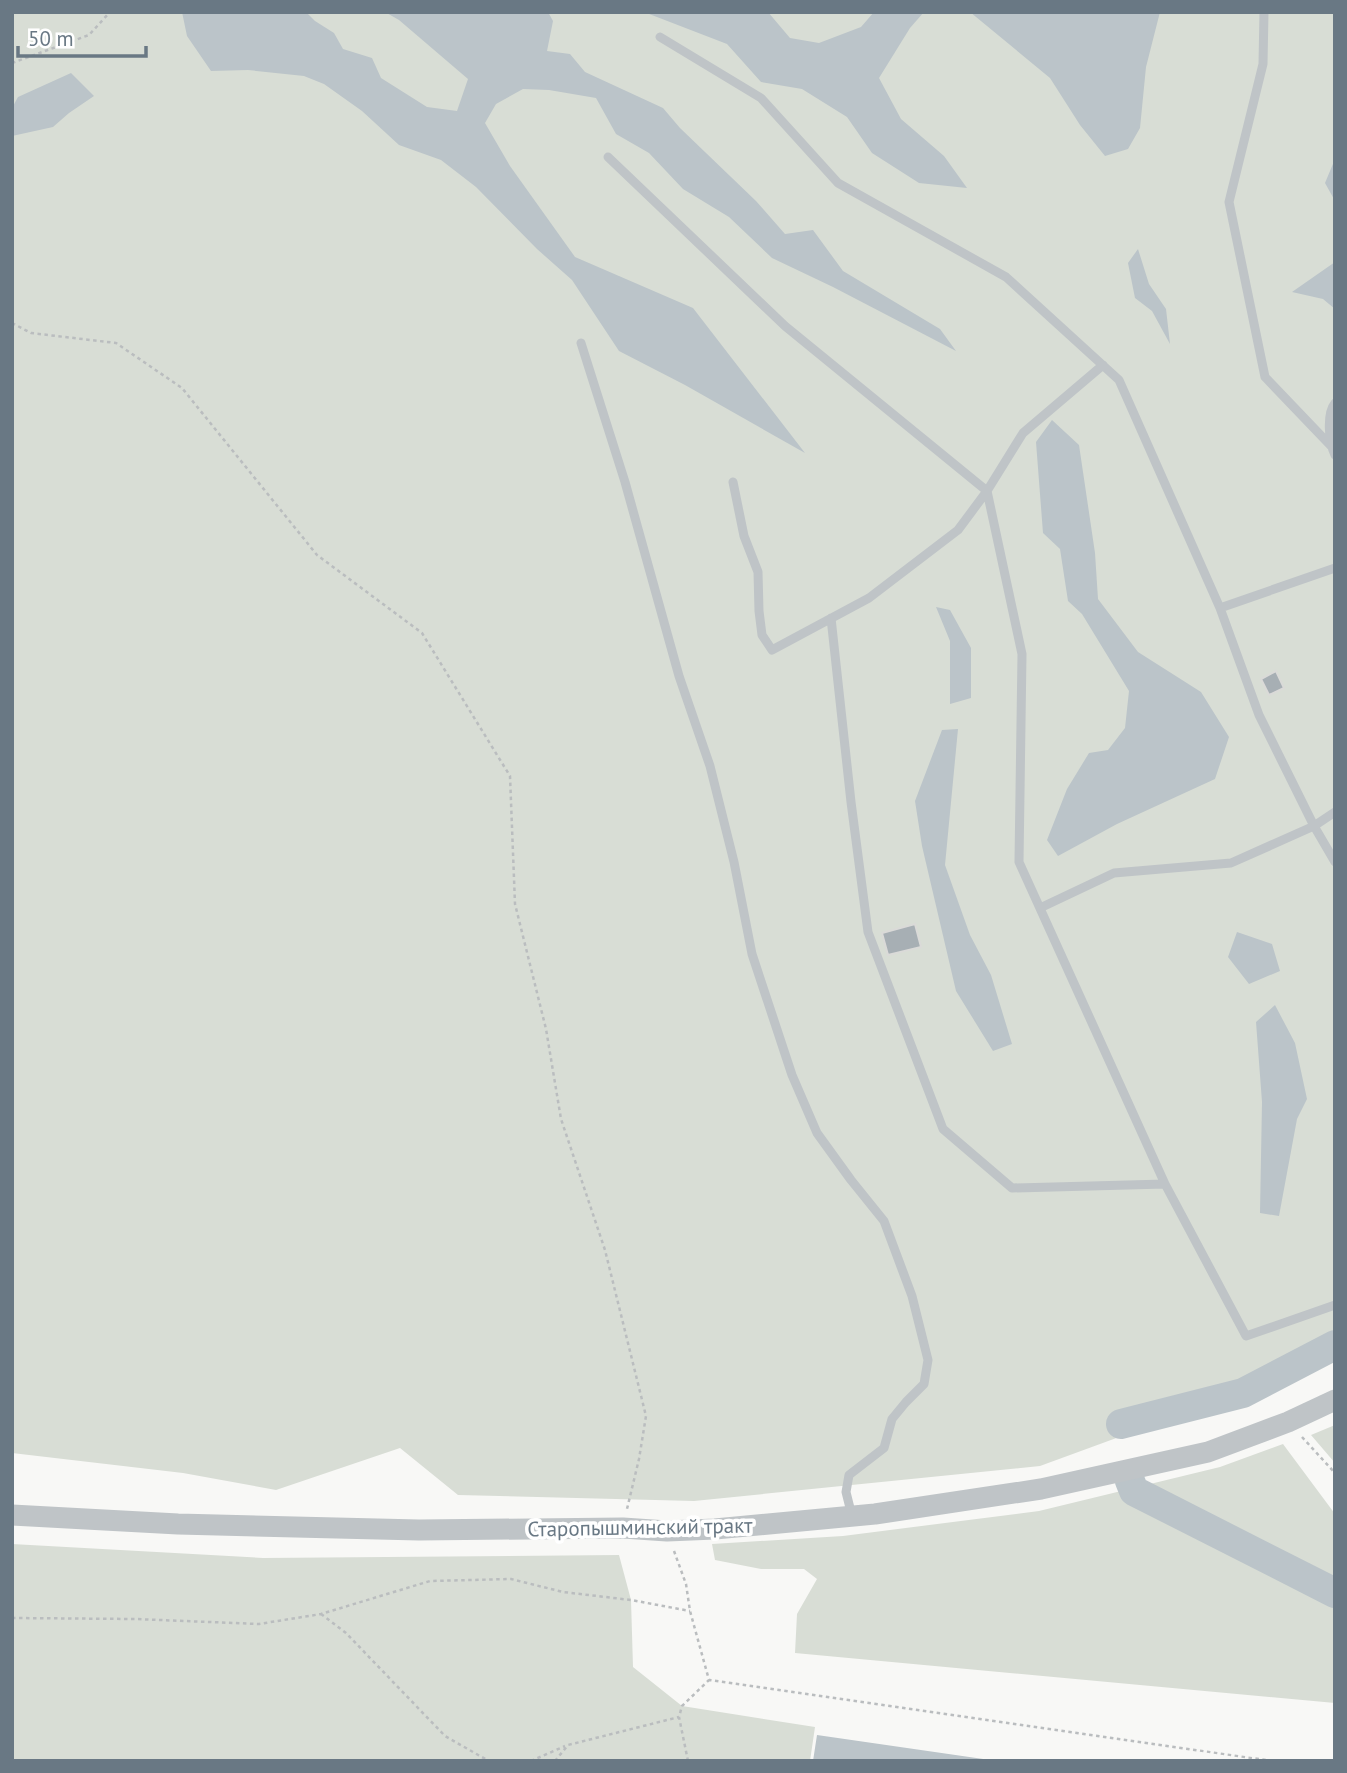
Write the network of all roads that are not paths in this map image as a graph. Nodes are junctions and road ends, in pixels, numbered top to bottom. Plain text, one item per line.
1 (1264, 12) edge
2 (660, 37) dead end
3 (608, 157) dead end
4 (581, 342) dead end
5 (1103, 365) junction
6 (1335, 403) edge
7 (1333, 451) edge
8 (733, 482) dead end
9 (987, 491) junction
10 (1335, 568) edge
11 (1220, 608) junction
12 (831, 618) junction
13 (1335, 812) edge
14 (1314, 826) junction
15 (1335, 862) edge
16 (1040, 908) junction
17 (1165, 1184) junction
18 (1335, 1305) edge
19 (1335, 1400) edge
20 (12, 1515) edge
21 (852, 1516) junction

1 - 7 lane
2 - 5 lane
3 - 9 lane
4 - 21 lane
5 - 9 lane
5 - 11 lane
6 - 7 lane
8 - 12 lane
9 - 12 lane
9 - 16 lane
10 - 11 lane
11 - 14 lane
12 - 17 lane
13 - 14 lane
14 - 15 lane
14 - 16 lane
16 - 17 lane
17 - 18 lane
19 - 21 street, Старопышминский тракт
20 - 21 street, Старопышминский тракт

